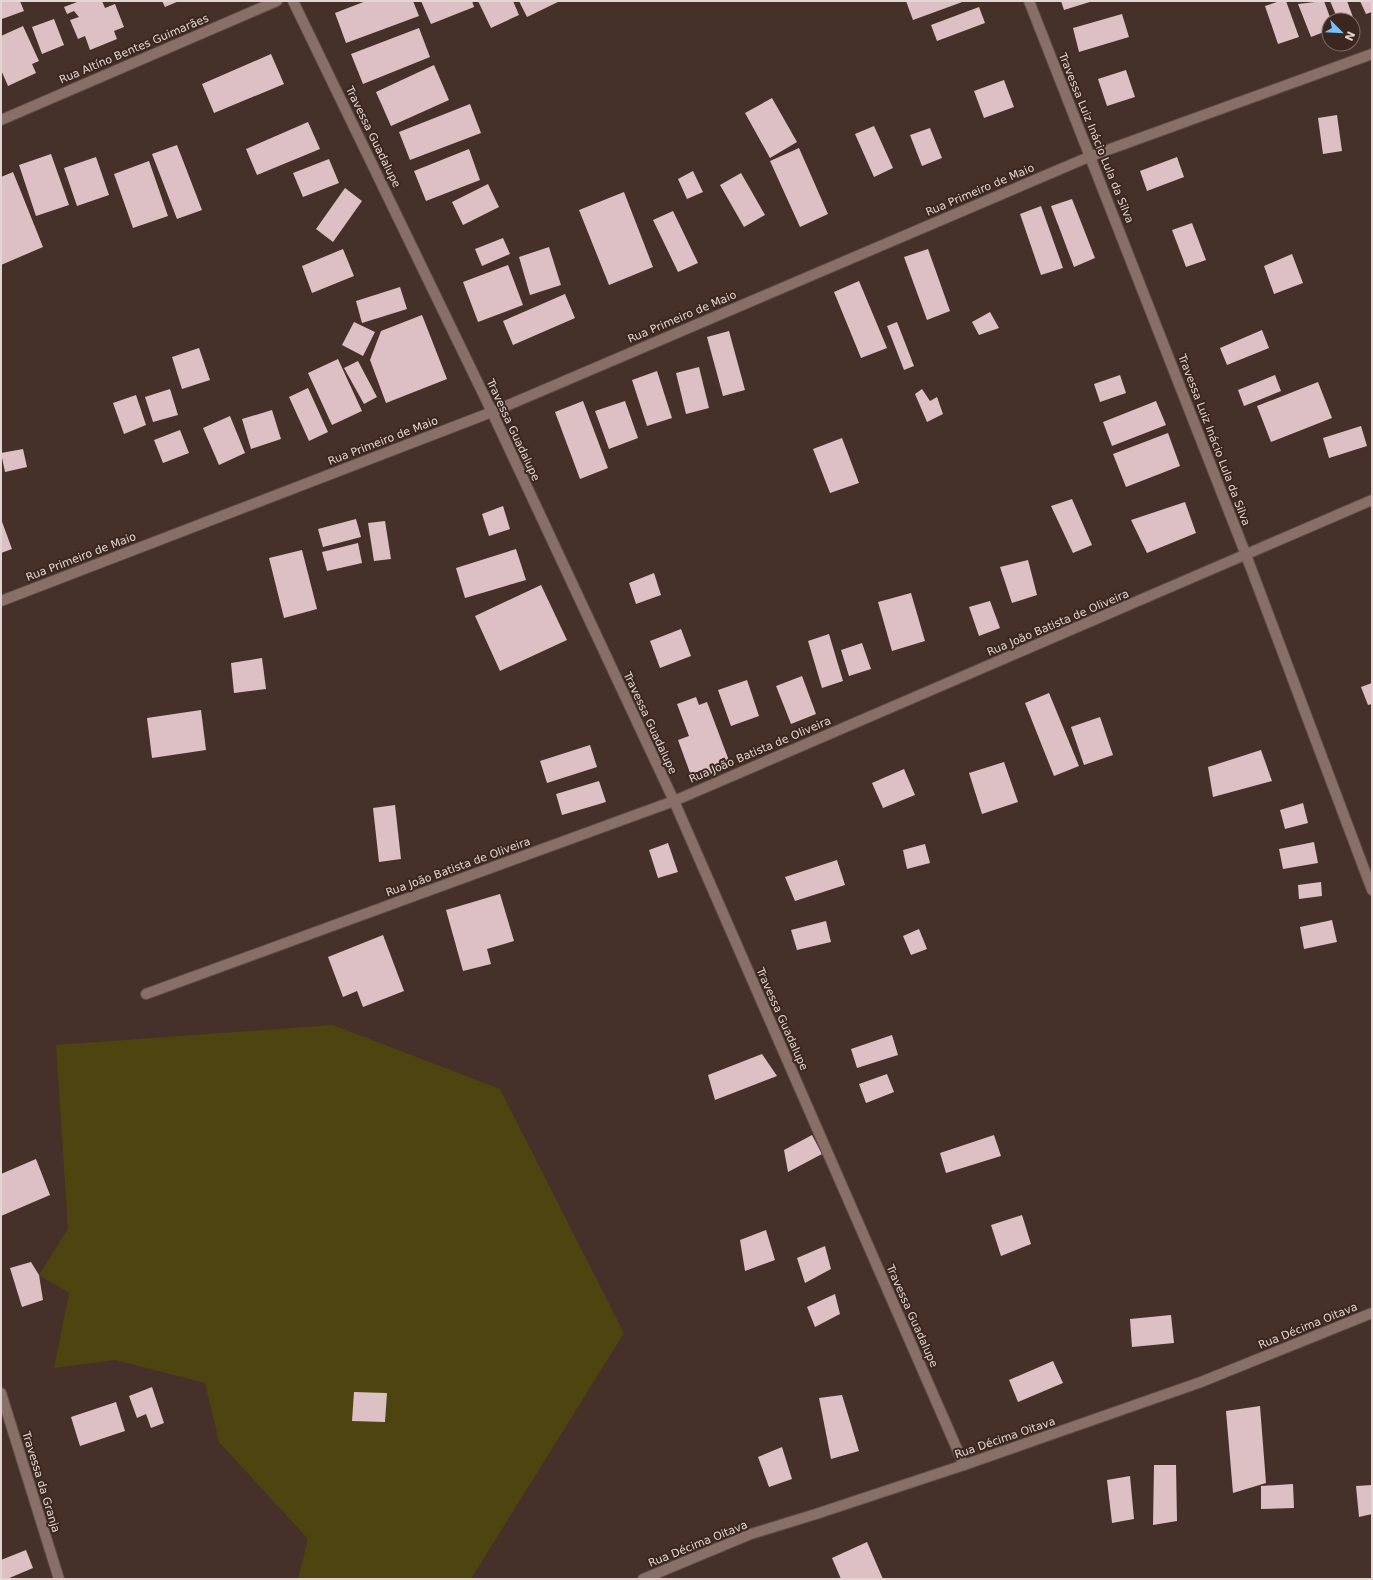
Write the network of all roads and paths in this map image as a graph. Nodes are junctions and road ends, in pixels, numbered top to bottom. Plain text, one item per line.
1 (277, 1) edge
2 (293, 1) edge
3 (1029, 1) edge
4 (1372, 54) edge
5 (1, 120) edge
6 (1091, 156) junction
7 (492, 412) junction
8 (1372, 500) edge
9 (1246, 555) junction
10 (1, 601) edge
11 (674, 801) junction
12 (1371, 884) edge
13 (146, 994) dead end
14 (1372, 1313) edge
15 (1, 1393) edge
16 (964, 1465) junction
17 (58, 1579) edge
18 (643, 1579) edge

1 - 5 street, Rua Altíno Bentes Guimarães
2 - 7 street, Travessa Guadalupe
3 - 6 street, Travessa Luiz Inácio Lula da Silva
4 - 6 street, Rua Primeiro de Maio
6 - 7 street, Rua Primeiro de Maio
6 - 9 street, Travessa Luiz Inácio Lula da Silva
7 - 10 street, Rua Primeiro de Maio
7 - 11 street, Travessa Guadalupe
8 - 9 street, Rua João Batista de Oliveira
9 - 11 street, Rua João Batista de Oliveira
9 - 12 street, Travessa Luiz Inácio Lula da Silva
11 - 13 street, Rua João Batista de Oliveira
11 - 16 street, Travessa Guadalupe
14 - 16 street, Rua Décima Oitava
15 - 17 street, Travessa da Granja
16 - 18 street, Rua Décima Oitava

